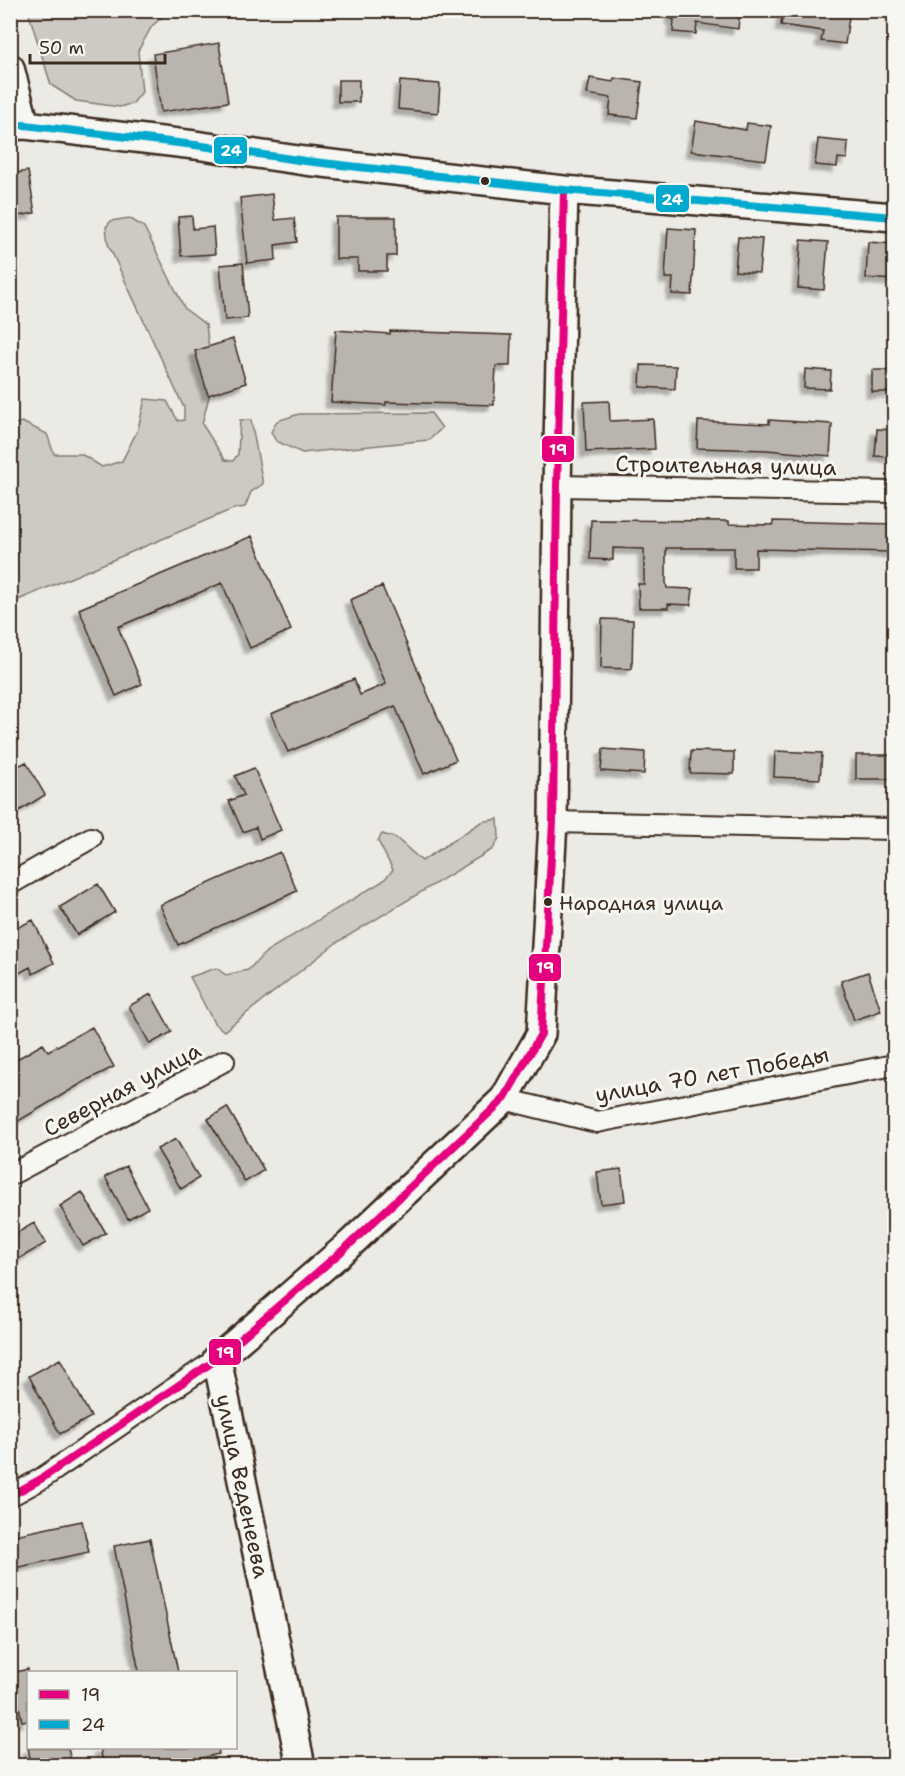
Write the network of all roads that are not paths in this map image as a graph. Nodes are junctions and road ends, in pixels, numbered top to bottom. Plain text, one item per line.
1 (10, 68) edge
2 (18, 125) edge
3 (564, 190) junction
4 (894, 217) edge
5 (557, 486) junction
6 (894, 492) edge
7 (553, 822) junction
8 (894, 829) edge
9 (91, 838) dead end
10 (10, 884) edge
11 (224, 1061) dead end
12 (894, 1065) edge
13 (504, 1099) junction
14 (10, 1175) edge
15 (217, 1359) junction
16 (10, 1496) edge
17 (301, 1766) edge

1 - 2 main road
2 - 3 main road
3 - 4 main road
3 - 5 main road
5 - 6 street, Строительная улица
5 - 7 main road
7 - 8 street
7 - 13 main road
9 - 10 street
11 - 14 street, Северная улица
12 - 13 street, улица 70 лет Победы
13 - 15 main road
15 - 16 street
15 - 17 main road, улица Веденеева

